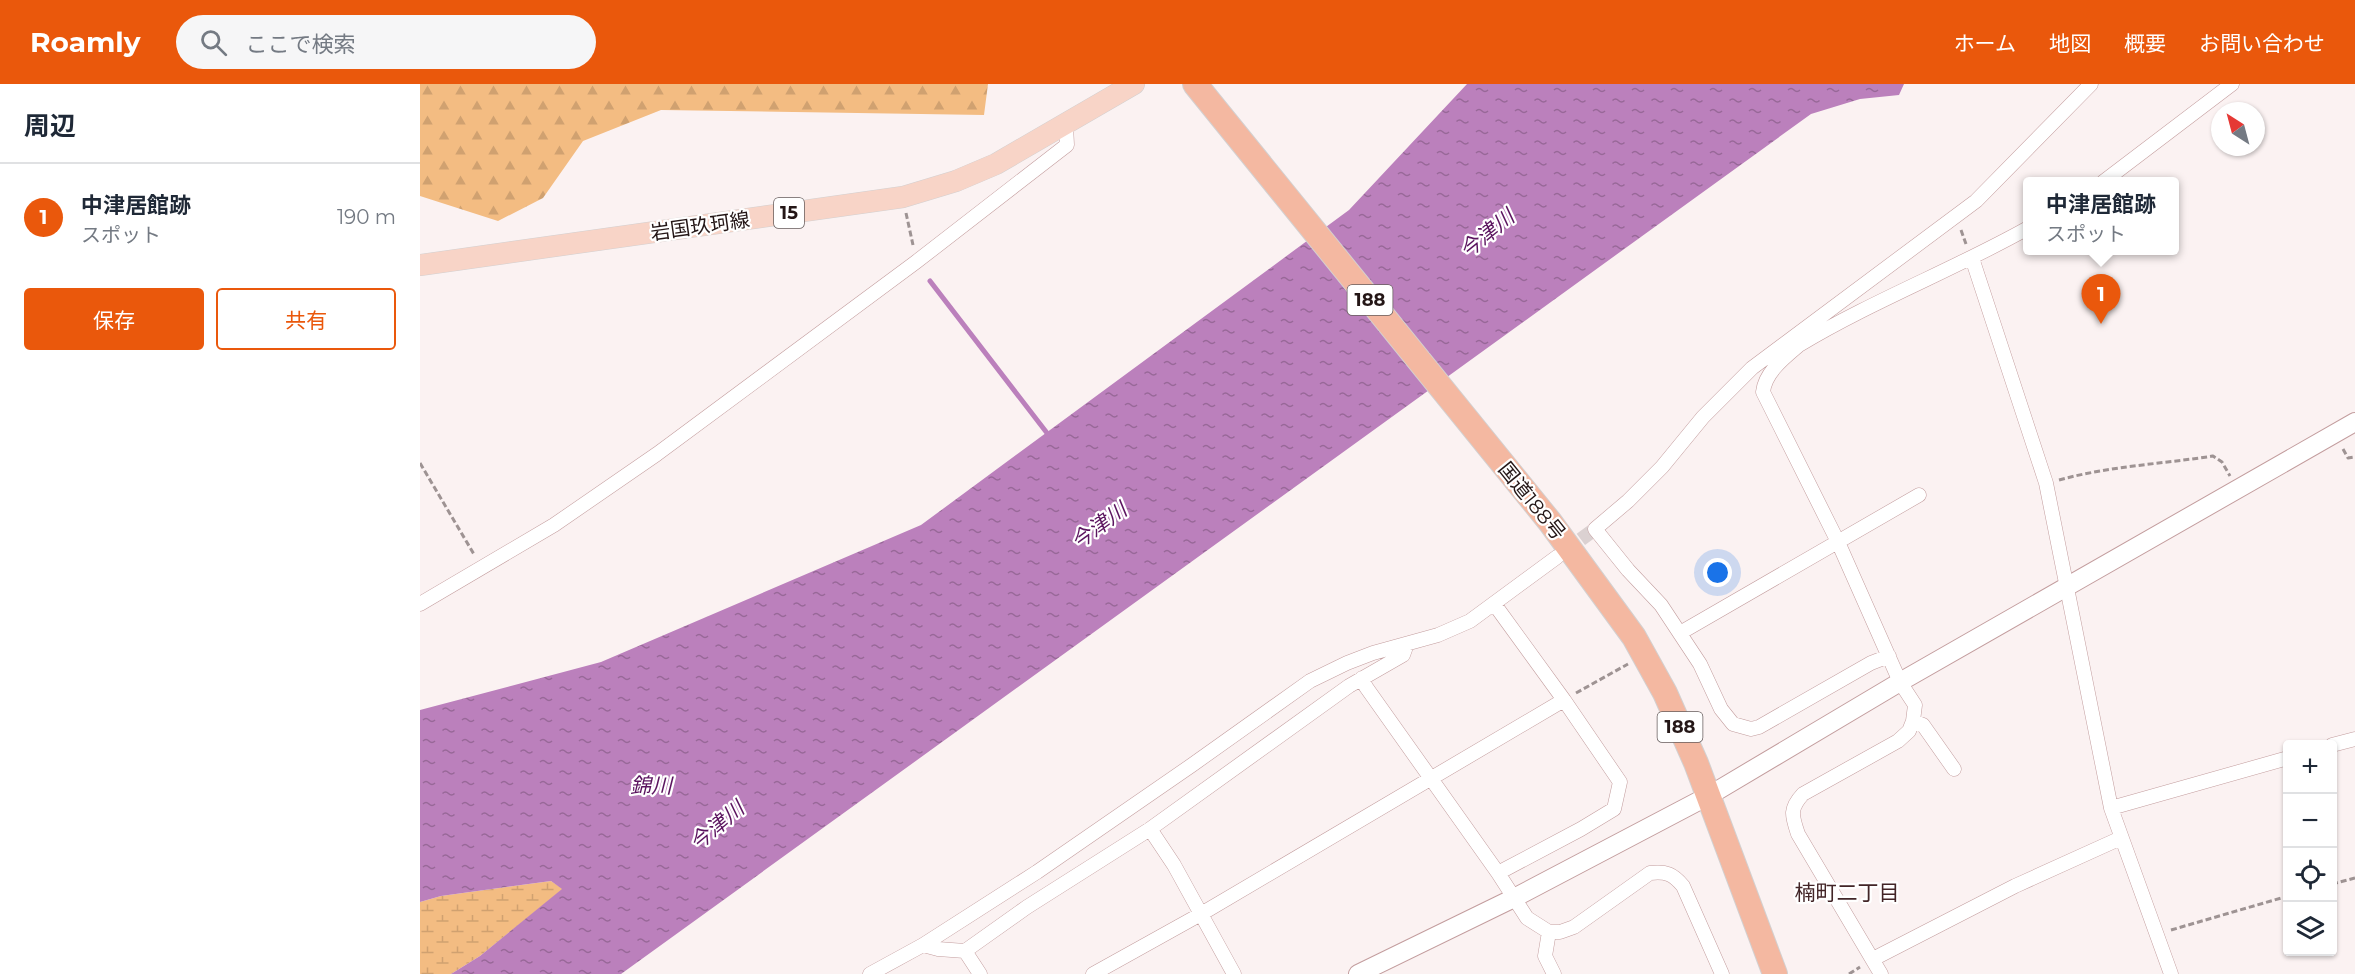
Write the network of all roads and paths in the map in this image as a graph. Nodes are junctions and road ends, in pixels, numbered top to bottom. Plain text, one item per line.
1 (1134, 84) edge
2 (2091, 84) edge
3 (2232, 84) edge
4 (1199, 89) edge
5 (1066, 125) junction
6 (2110, 177) edge
7 (903, 197) junction
8 (1954, 218) junction
9 (2023, 231) edge
10 (1972, 258) junction
11 (916, 262) junction
12 (420, 265) edge
13 (1796, 341) junction
14 (2355, 422) edge
15 (420, 463) edge
16 (2046, 483) junction
17 (2238, 489) junction
18 (1919, 495) dead end
19 (1838, 542) junction
20 (1557, 557) tunnel mouth
21 (482, 568) junction
22 (2066, 587) junction
23 (420, 604) edge
24 (1495, 605) junction
25 (1680, 633) junction
26 (1407, 644) junction
27 (1889, 656) junction
28 (1630, 663) dead end
29 (1362, 678) junction
30 (1899, 682) junction
31 (1564, 700) junction
32 (1913, 721) junction
33 (2355, 739) edge
34 (2337, 744) edge
35 (2283, 759) edge
36 (1954, 769) dead end
37 (1430, 778) junction
38 (1710, 795) junction
39 (2111, 808) junction
40 (1150, 829) junction
41 (2121, 838) junction
42 (1498, 873) junction
43 (2355, 878) edge
44 (2337, 883) edge
45 (2283, 897) edge
46 (1514, 898) junction
47 (1202, 914) junction
48 (1549, 932) junction
49 (2157, 934) junction
50 (923, 945) junction
51 (965, 951) junction
52 (1872, 959) junction
53 (870, 974) edge
54 (980, 974) edge
55 (1093, 974) edge
56 (1234, 974) edge
57 (1358, 974) edge
58 (1554, 974) edge
59 (1722, 974) edge
60 (1775, 974) edge
61 (1881, 974) edge
62 (2171, 974) edge

1 - 5 main road, 岩国玖珂線 / 15
2 - 8 street
3 - 6 street
4 - 38 highway, 国道188号 / 188
5 - 7 main road, 岩国玖珂線 / 15
5 - 11 street
7 - 11 path
7 - 12 main road, 岩国玖珂線 / 15
8 - 10 path
8 - 13 street
9 - 10 street
10 - 13 street
10 - 16 street
11 - 21 street
13 - 19 street
13 - 25 street
14 - 17 street
15 - 21 path
16 - 17 path
16 - 22 street
17 - 22 street
18 - 19 street
19 - 25 street
19 - 27 street
20 - 24 street
21 - 23 street
22 - 30 street
22 - 39 street
24 - 26 street
24 - 31 street
25 - 27 street
26 - 29 street
26 - 50 street
27 - 30 street
28 - 31 path
29 - 37 street
29 - 40 street
30 - 32 street
30 - 38 street
31 - 37 street
31 - 42 street
32 - 36 street
32 - 52 street
33 - 34 street
35 - 39 street
37 - 42 street
37 - 47 street
38 - 46 street
38 - 60 highway, 国道188号 / 188
39 - 41 street
40 - 47 street
40 - 51 street
41 - 49 street
41 - 52 street
42 - 46 street
43 - 44 path
45 - 49 path
46 - 48 street
46 - 57 street
47 - 55 street
47 - 56 street
48 - 58 street
48 - 59 street
49 - 62 street
50 - 51 street
50 - 53 street
51 - 54 street
52 - 61 street

